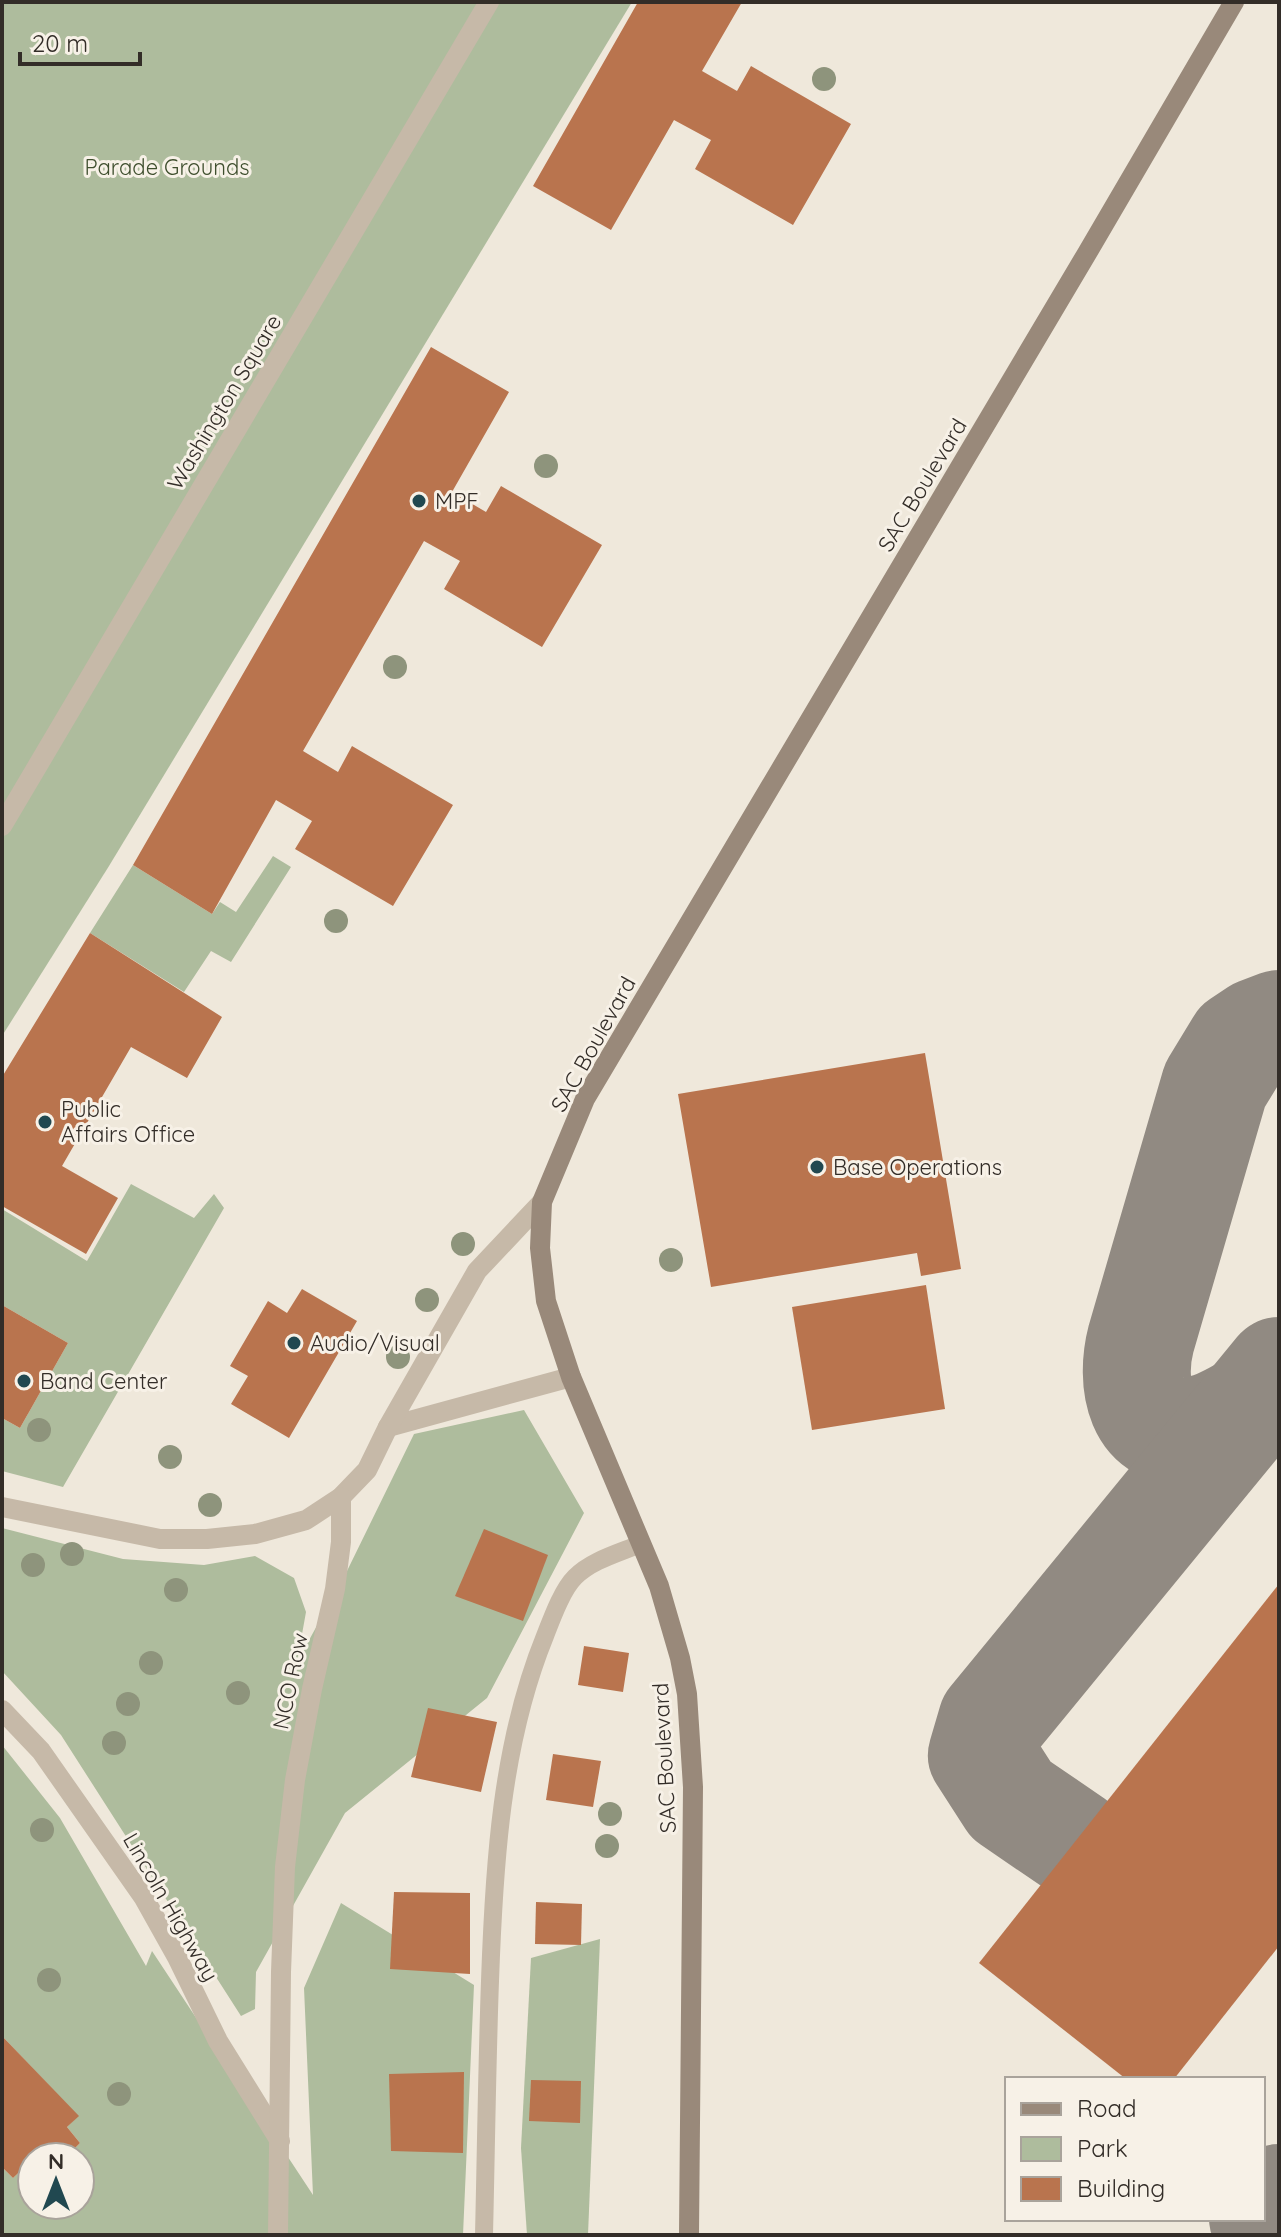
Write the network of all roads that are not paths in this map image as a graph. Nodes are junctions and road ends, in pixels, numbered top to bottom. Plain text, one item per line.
1 (489, 2) edge
2 (1234, 2) edge
3 (2, 826) edge
4 (542, 1202) junction
5 (571, 1377) junction
6 (388, 1427) junction
7 (341, 1497) junction
8 (2, 1507) edge
9 (640, 1544) junction
10 (2, 1710) edge
11 (280, 2141) junction
12 (278, 2235) edge
13 (484, 2235) edge
14 (689, 2235) edge

1 - 3 street, Washington Square
2 - 4 street, SAC Boulevard
4 - 5 street, SAC Boulevard
4 - 6 street
5 - 6 street
5 - 9 street, SAC Boulevard
6 - 7 street
7 - 8 street
7 - 11 street, NCO Row
9 - 13 lane
9 - 14 street, SAC Boulevard
10 - 11 street, Lincoln Highway
11 - 12 street, NCO Row

